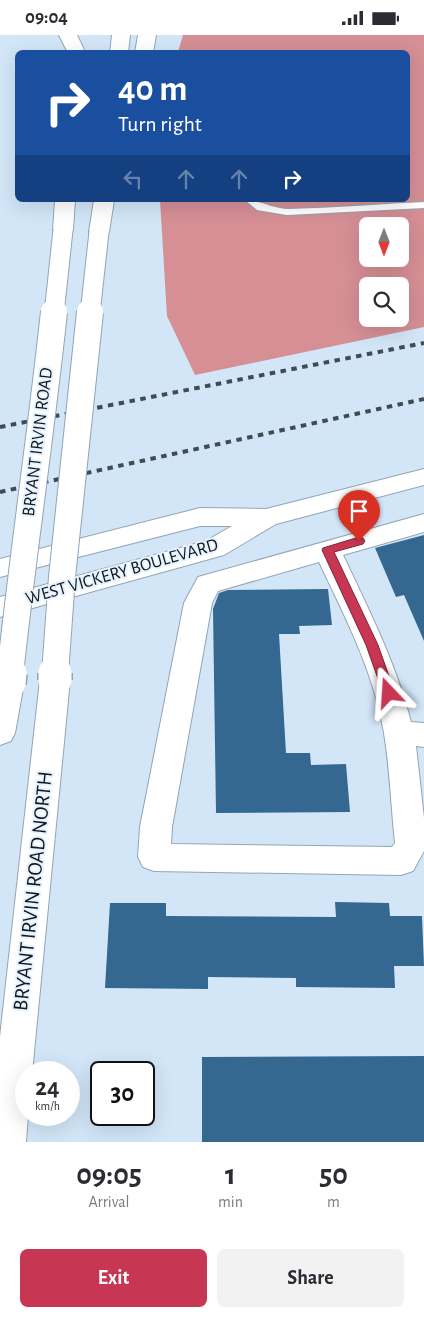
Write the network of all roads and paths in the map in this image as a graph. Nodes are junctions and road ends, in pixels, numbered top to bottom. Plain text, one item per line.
1 (68, 35) edge
2 (121, 35) edge
3 (148, 35) edge
4 (77, 46) edge
5 (119, 50) edge
6 (145, 50) edge
7 (65, 202) edge
8 (104, 202) edge
9 (253, 202) edge
10 (424, 205) edge
11 (424, 477) edge
12 (268, 518) junction
13 (424, 523) edge
14 (327, 550) junction
15 (0, 568) edge
16 (0, 607) edge
17 (0, 733) edge
18 (412, 734) edge
19 (5, 1102) edge
20 (7, 1142) edge

1 - 4 main road
2 - 5 main road
3 - 6 main road
7 - 17 main road, BRYANT IRVIN ROAD, bridge
8 - 19 main road, BRYANT IRVIN ROAD NORTH, bridge
9 - 10 lane
11 - 12 main road, WEST VICKERY BOULEVARD
12 - 15 main road, WEST VICKERY BOULEVARD
12 - 16 main road, WEST VICKERY BOULEVARD
13 - 14 main road
14 - 18 main road
14 - 18 main road
19 - 20 main road

